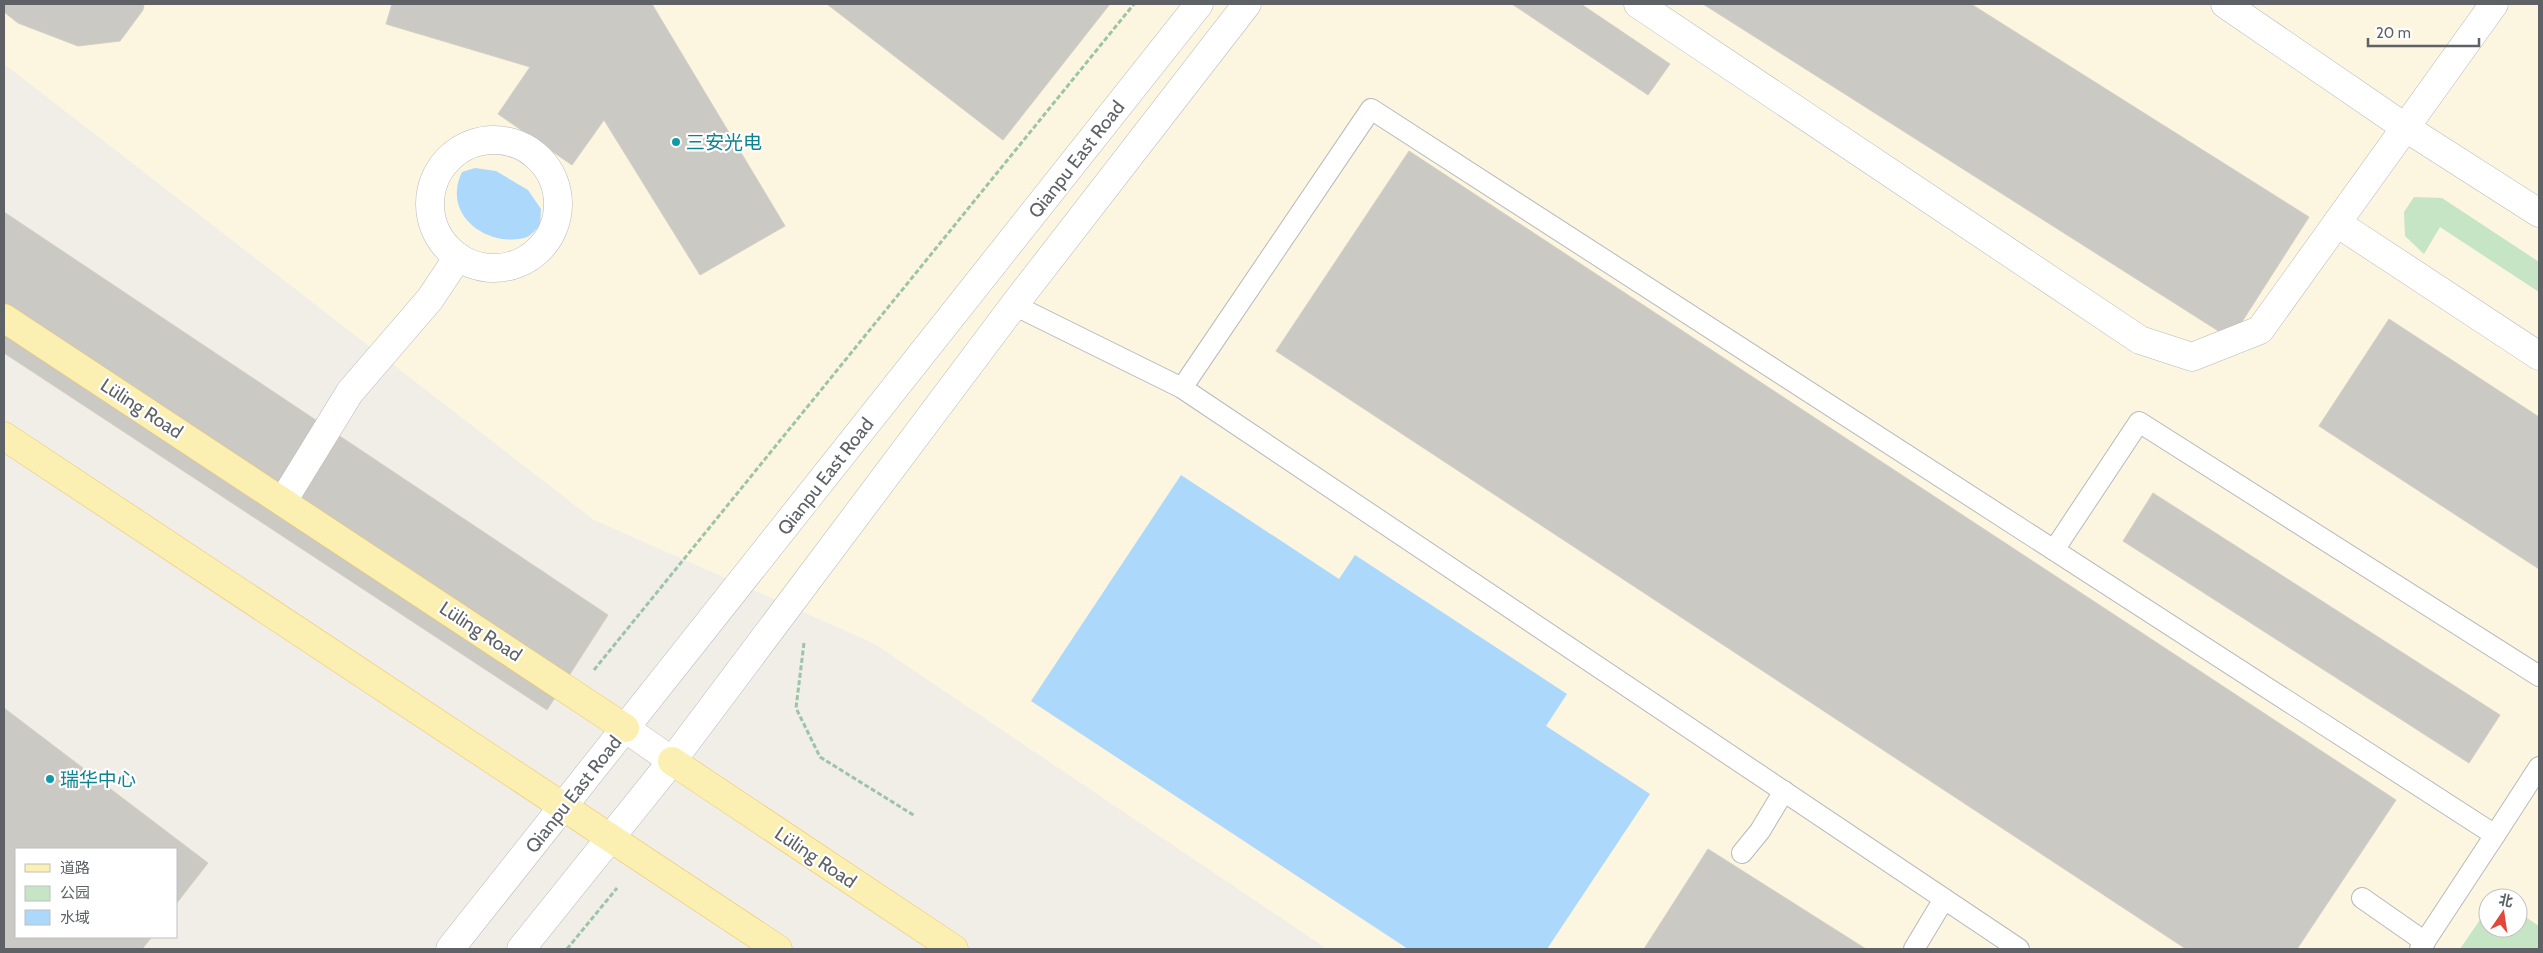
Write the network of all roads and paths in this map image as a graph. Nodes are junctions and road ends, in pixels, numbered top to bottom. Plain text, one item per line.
1 (1134, 4) edge
2 (1200, 4) edge
3 (1247, 4) edge
4 (1638, 4) edge
5 (2225, 4) edge
6 (2494, 4) edge
7 (2406, 128) junction
8 (2539, 213) edge
9 (2337, 223) junction
10 (458, 257) junction
11 (1014, 305) junction
12 (4, 318) edge
13 (2539, 356) edge
14 (1182, 388) junction
15 (4, 436) edge
16 (284, 501) junction
17 (2054, 550) junction
18 (807, 638) dead end
19 (2539, 676) edge
20 (575, 694) junction
21 (625, 728) junction
22 (672, 761) junction
23 (2539, 767) edge
24 (1784, 791) junction
25 (563, 806) junction
26 (915, 816) dead end
27 (2495, 835) junction
28 (610, 838) junction
29 (1742, 854) dead end
30 (617, 888) dead end
31 (2362, 898) dead end
32 (1944, 899) junction
33 (2423, 946) edge
34 (450, 949) edge
35 (521, 949) edge
36 (567, 949) edge
37 (778, 949) edge
38 (954, 949) edge
39 (1914, 949) edge
40 (2019, 949) edge

1 - 20 path
2 - 21 street, Qianpu East Road
3 - 11 street
4 - 9 street
5 - 7 street
6 - 7 street
7 - 8 street
7 - 9 street
9 - 13 street
10 - 10 street
10 - 16 street
11 - 14 lane
11 - 22 street
12 - 16 main road, Lüling Road
14 - 17 lane
14 - 24 lane
15 - 25 main road
16 - 20 main road, Lüling Road
17 - 19 lane
17 - 27 lane
18 - 26 path
20 - 21 main road, Lüling Road
21 - 22 street, Lüling Road
21 - 25 street, Qianpu East Road
22 - 28 street
22 - 38 main road, Lüling Road
23 - 27 lane
24 - 29 lane
24 - 32 lane
25 - 28 main road
25 - 34 street, Qianpu East Road
27 - 33 lane
28 - 35 street
28 - 37 main road
30 - 36 path
31 - 33 lane
32 - 39 lane
32 - 40 lane

